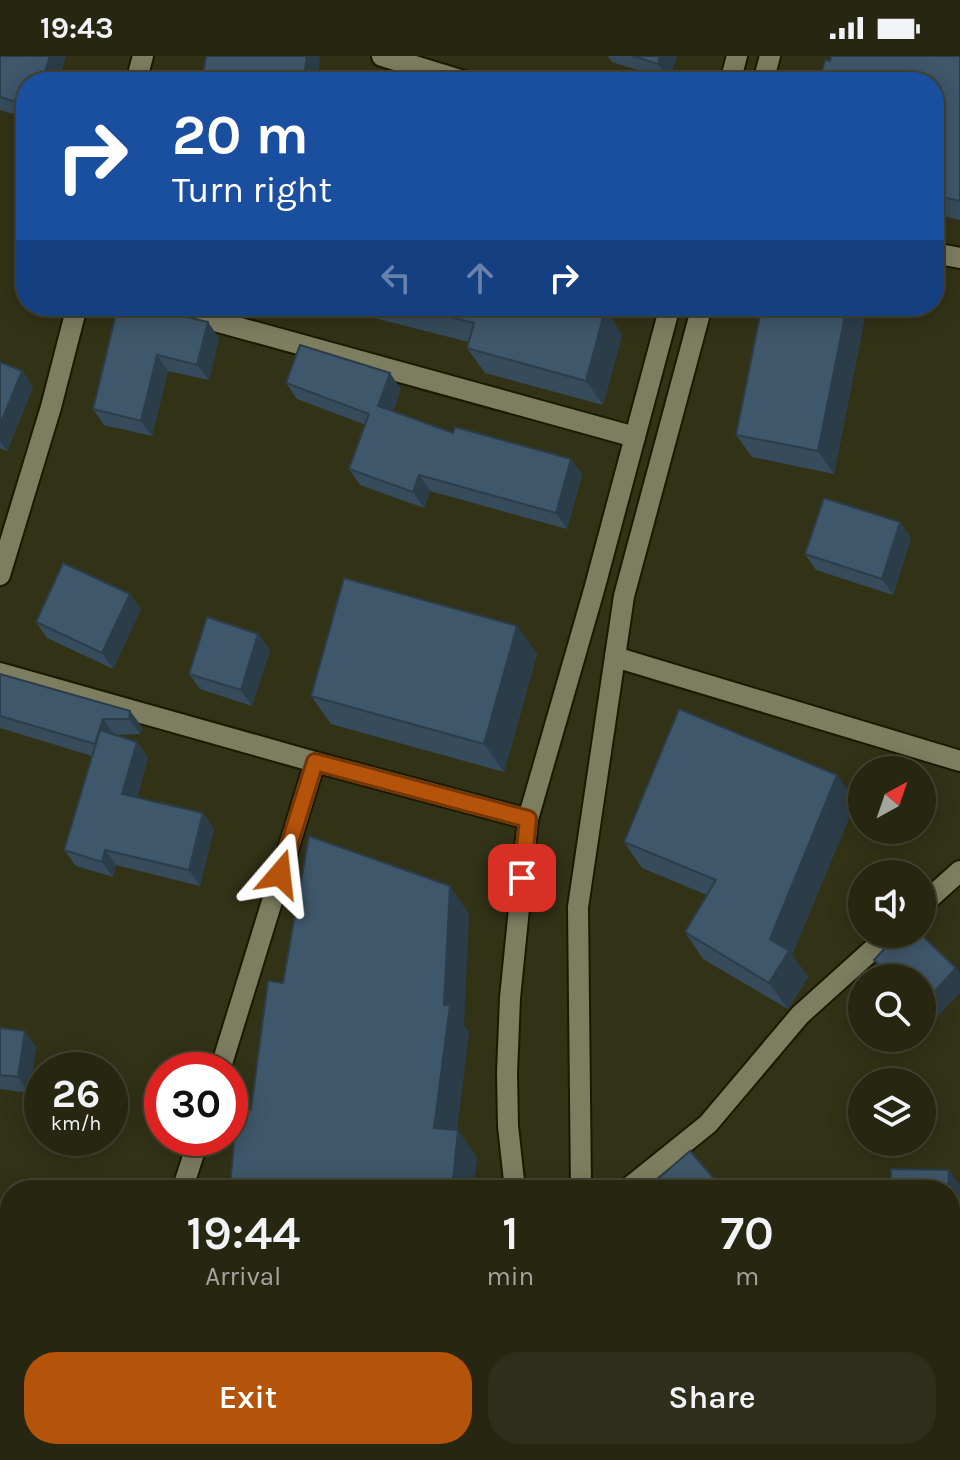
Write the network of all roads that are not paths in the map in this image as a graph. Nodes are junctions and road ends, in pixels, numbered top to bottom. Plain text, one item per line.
1 (382, 56) edge
2 (434, 72) edge
3 (74, 316) edge
4 (197, 316) edge
5 (667, 316) edge
6 (699, 316) edge
7 (635, 437) junction
8 (0, 575) edge
9 (615, 657) junction
10 (0, 673) edge
11 (960, 761) edge
12 (315, 762) junction
13 (528, 819) junction
14 (960, 871) edge
15 (936, 892) edge
16 (874, 948) edge
17 (226, 1052) edge
18 (193, 1156) edge
19 (185, 1180) edge
20 (514, 1180) edge
21 (581, 1180) edge
22 (638, 1180) edge

1 - 2 street
3 - 8 street
4 - 7 street
5 - 7 street
6 - 9 street
7 - 13 street
9 - 11 street
9 - 21 street
10 - 12 street
12 - 13 street
12 - 17 street
13 - 20 street
14 - 15 street
16 - 22 street
18 - 19 street

